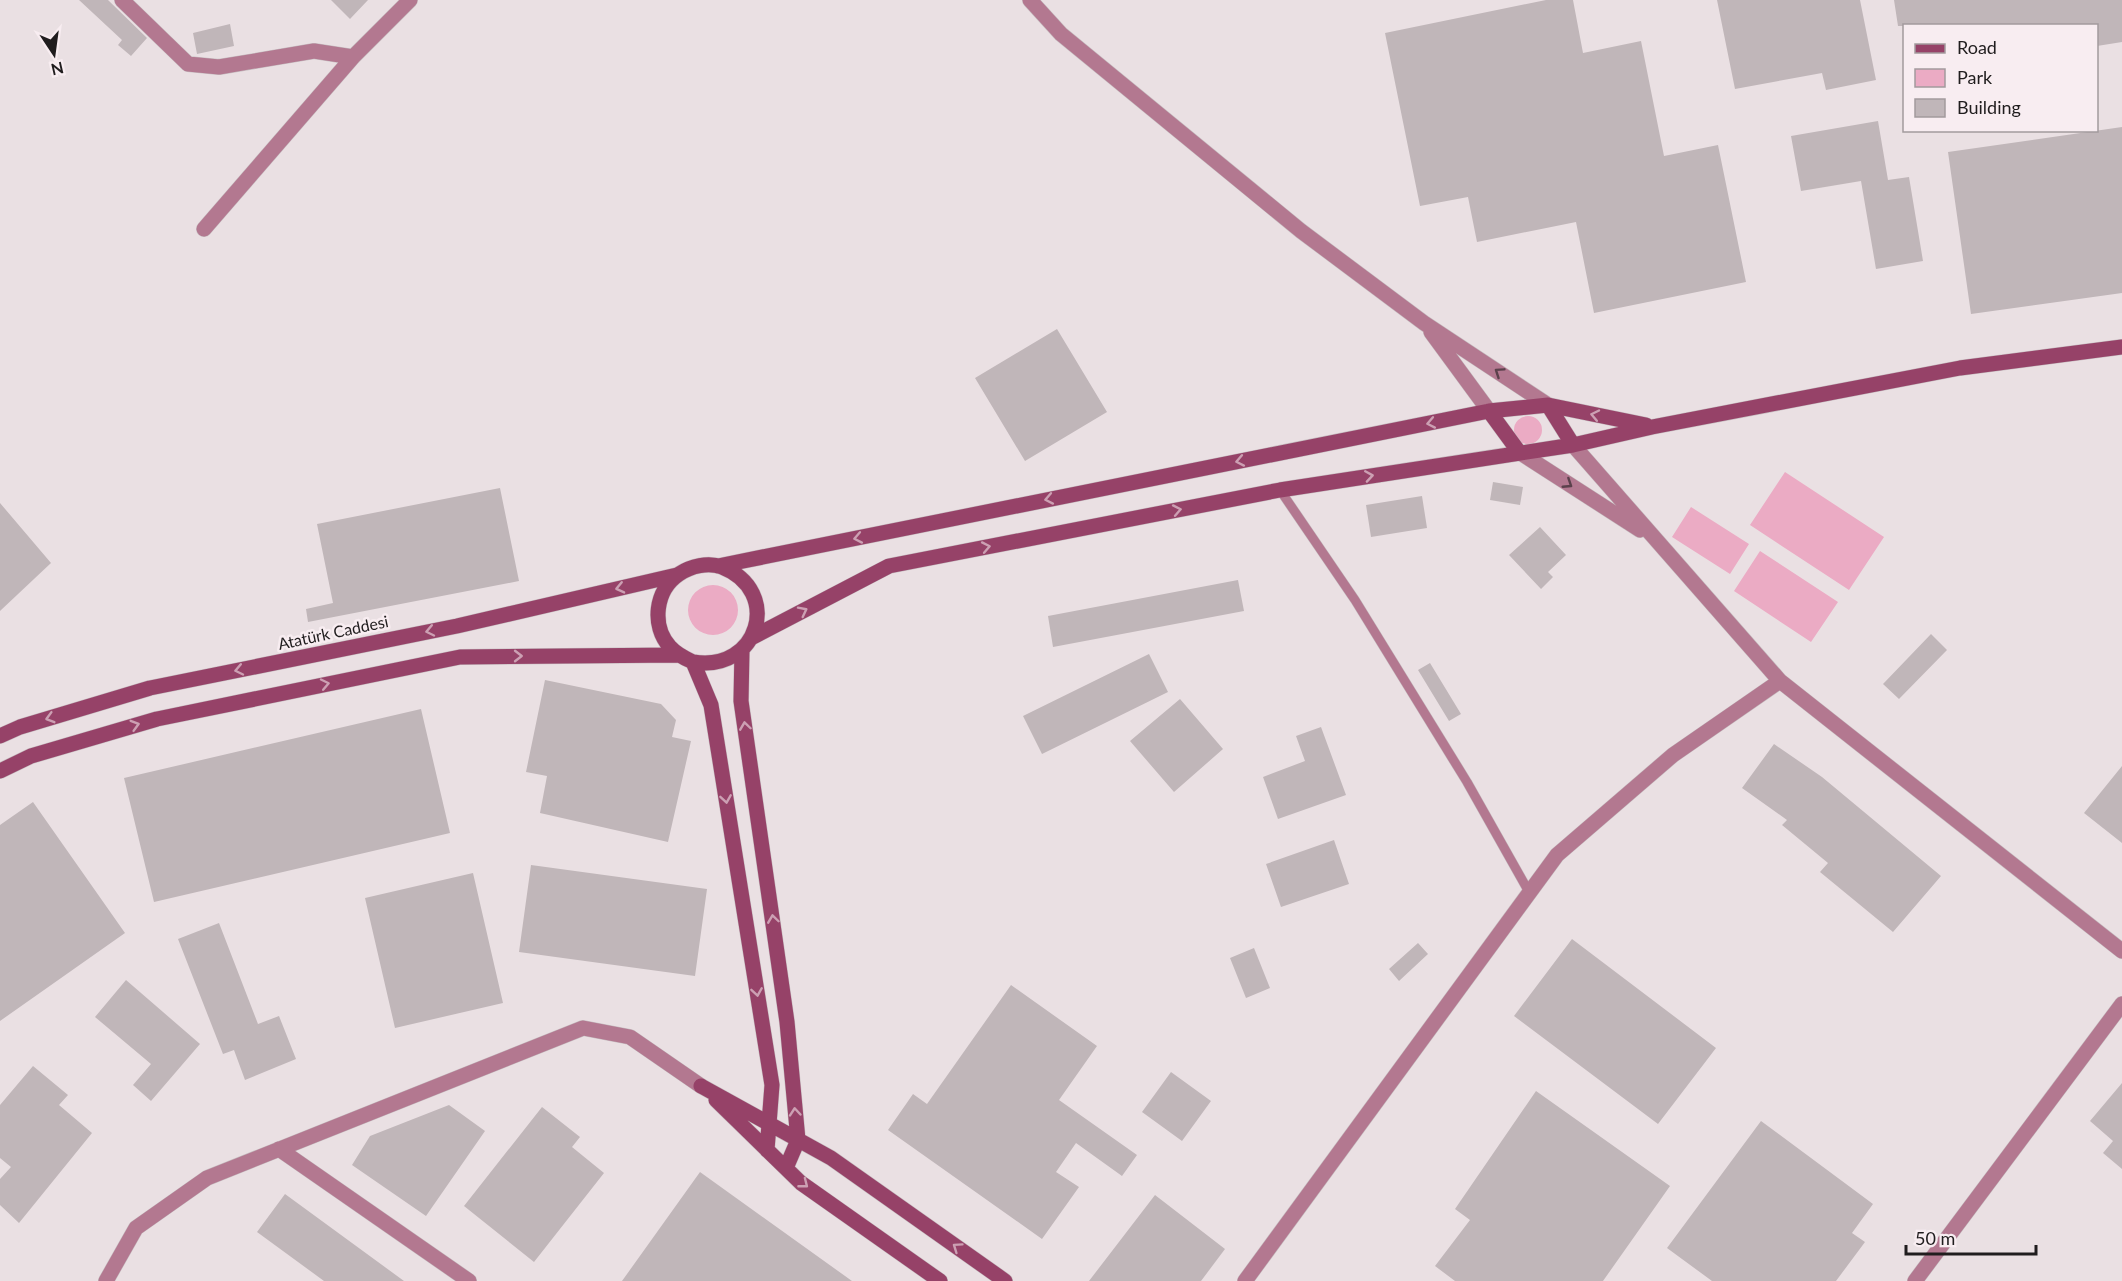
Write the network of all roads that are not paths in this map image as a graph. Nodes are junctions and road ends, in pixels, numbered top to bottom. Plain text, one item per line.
1 (122, 0) edge
2 (411, 0) edge
3 (1030, 0) edge
4 (353, 57) junction
5 (204, 229) dead end
6 (1424, 323) junction
7 (2122, 347) edge
8 (1548, 405) junction
9 (1489, 411) junction
10 (1652, 427) junction
11 (1572, 445) junction
12 (1519, 453) junction
13 (1280, 490) junction
14 (1656, 540) junction
15 (718, 566) junction
16 (677, 575) junction
17 (747, 644) junction
18 (686, 659) junction
19 (1780, 681) junction
20 (0, 736) edge
21 (0, 771) edge
22 (1529, 892) junction
23 (2122, 951) edge
24 (2122, 1004) edge
25 (701, 1086) junction
26 (769, 1124) junction
27 (798, 1140) junction
28 (279, 1149) junction
29 (767, 1150) junction
30 (786, 1168) junction
31 (106, 1281) edge
32 (469, 1281) edge
33 (940, 1281) edge
34 (1005, 1281) edge
35 (1245, 1281) edge
36 (1915, 1281) edge

1 - 4 street
2 - 4 street
3 - 6 street
4 - 5 street
8 -> 6 street
6 - 9 street
7 - 10 street
8 - 9 street
10 -> 8 street
8 - 11 street
9 - 12 street
9 -> 15 street
10 - 11 street
11 - 12 street
11 - 14 street
13 -> 12 street
12 -> 14 street
17 -> 13 street
13 - 22 lane
14 - 19 street
15 - 16 street
15 - 17 street
16 - 18 street
16 -> 20 street, Atatürk Caddesi
17 - 18 street
27 -> 17 street
21 -> 18 street
18 -> 26 street
19 - 22 street
19 - 23 street
22 - 35 street
24 - 36 street
25 - 26 street
25 - 28 street
25 - 29 street
26 - 27 street
26 - 29 street
27 - 30 street
34 -> 27 street
28 - 31 street
28 - 32 street
29 - 30 street
30 -> 33 street

